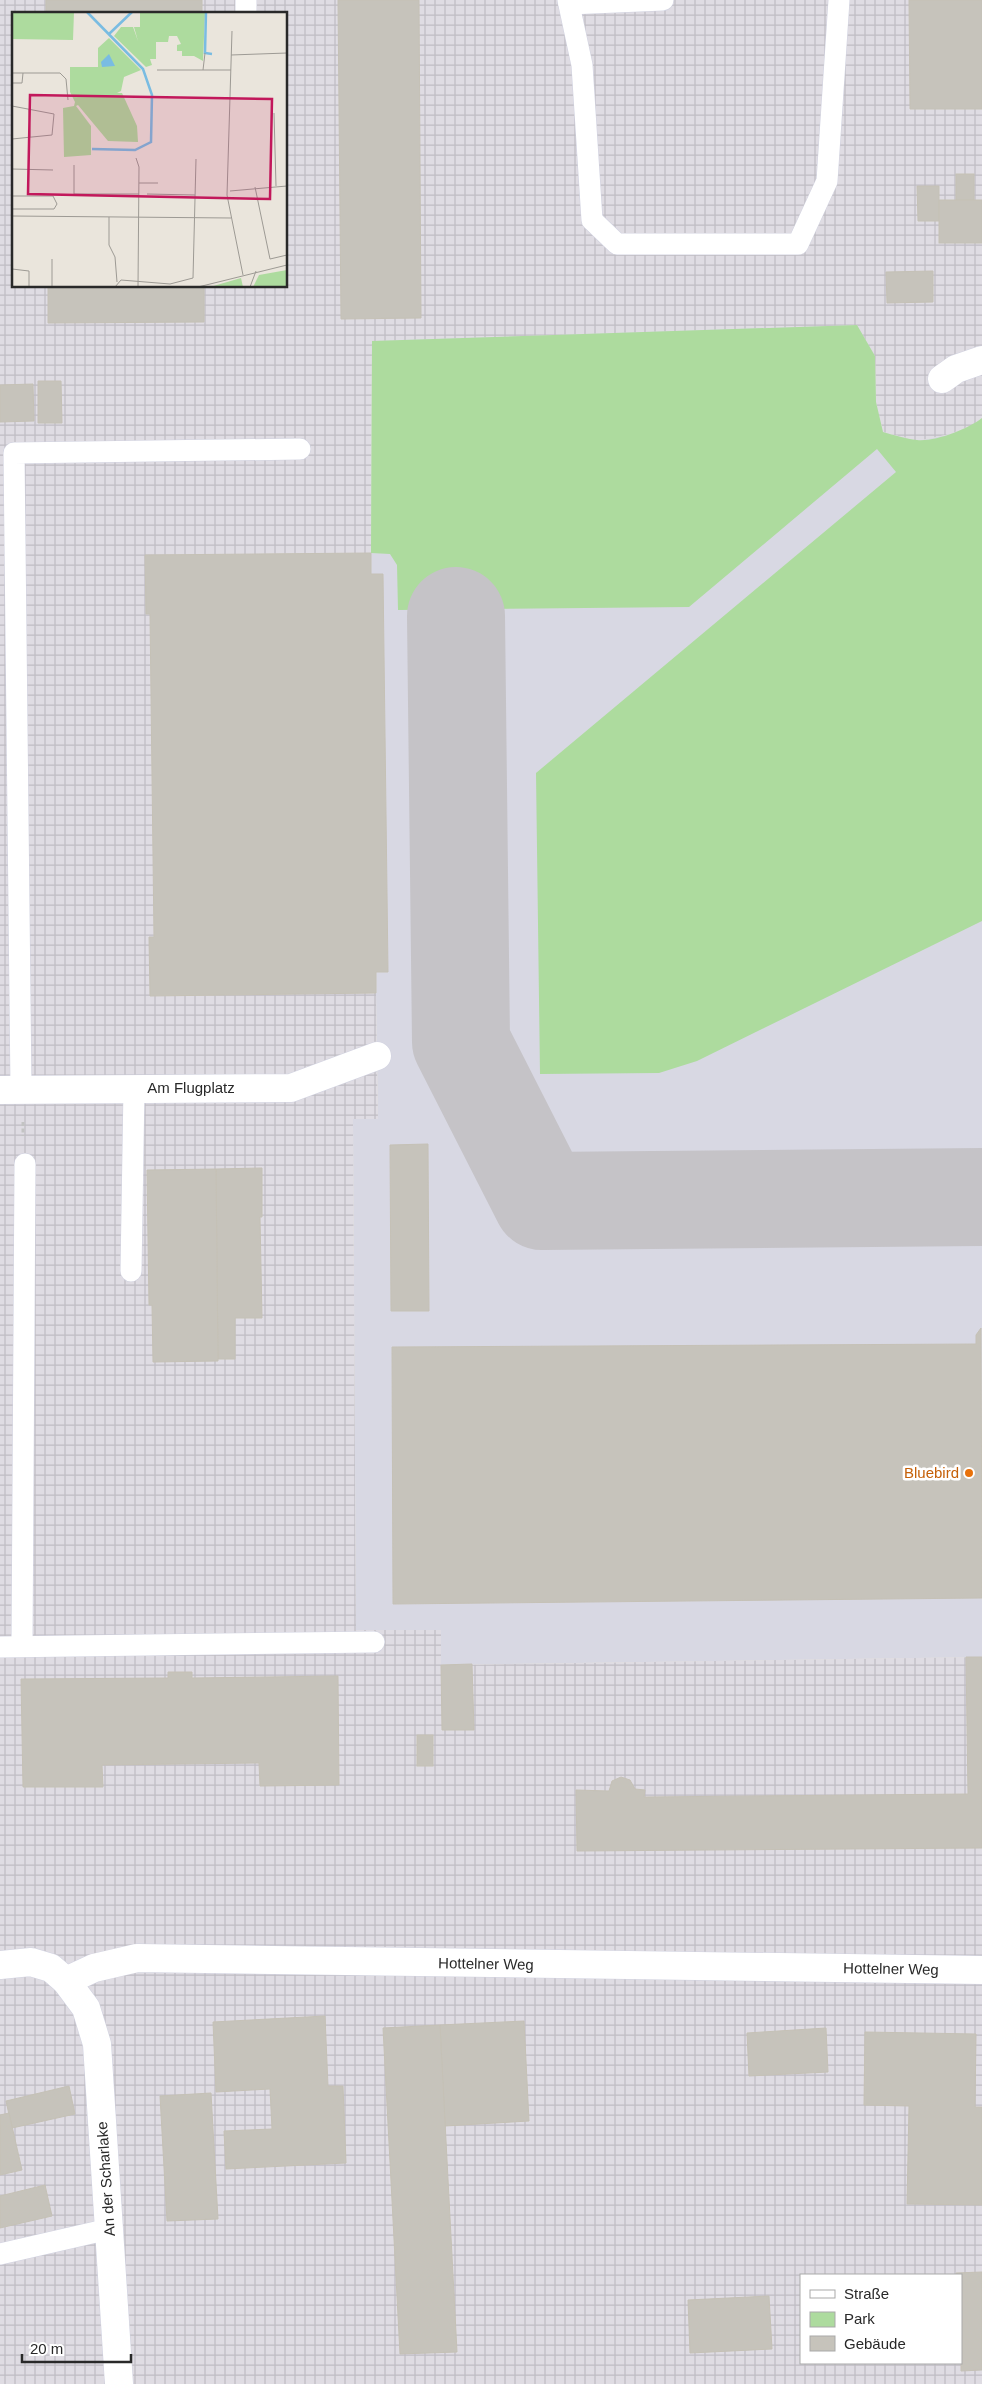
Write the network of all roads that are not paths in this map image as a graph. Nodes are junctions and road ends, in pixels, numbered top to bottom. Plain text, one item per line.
1 (663, 0) edge
2 (839, 0) edge
3 (569, 2) edge
4 (982, 360) edge
5 (942, 379) dead end
6 (300, 449) dead end
7 (377, 1056) dead end
8 (134, 1088) junction
9 (10, 1090) edge
10 (25, 1164) road end
11 (131, 1271) dead end
12 (374, 1642) dead end
13 (22, 1646) junction
14 (0, 1647) edge
15 (0, 1964) edge
16 (982, 1970) edge
17 (66, 1982) junction
18 (109, 2229) junction
19 (0, 2254) edge
20 (119, 2384) edge

1 - 3 lane
2 - 3 lane
4 - 5 street
6 - 9 lane
7 - 8 street, Am Flugplatz
8 - 9 street, Am Flugplatz
8 - 11 lane
10 - 13 lane
12 - 13 lane
13 - 14 lane
15 - 17 street
16 - 17 street, Hottelner Weg
17 - 18 street, An der Scharlake
18 - 19 lane
18 - 20 street, An der Scharlake

